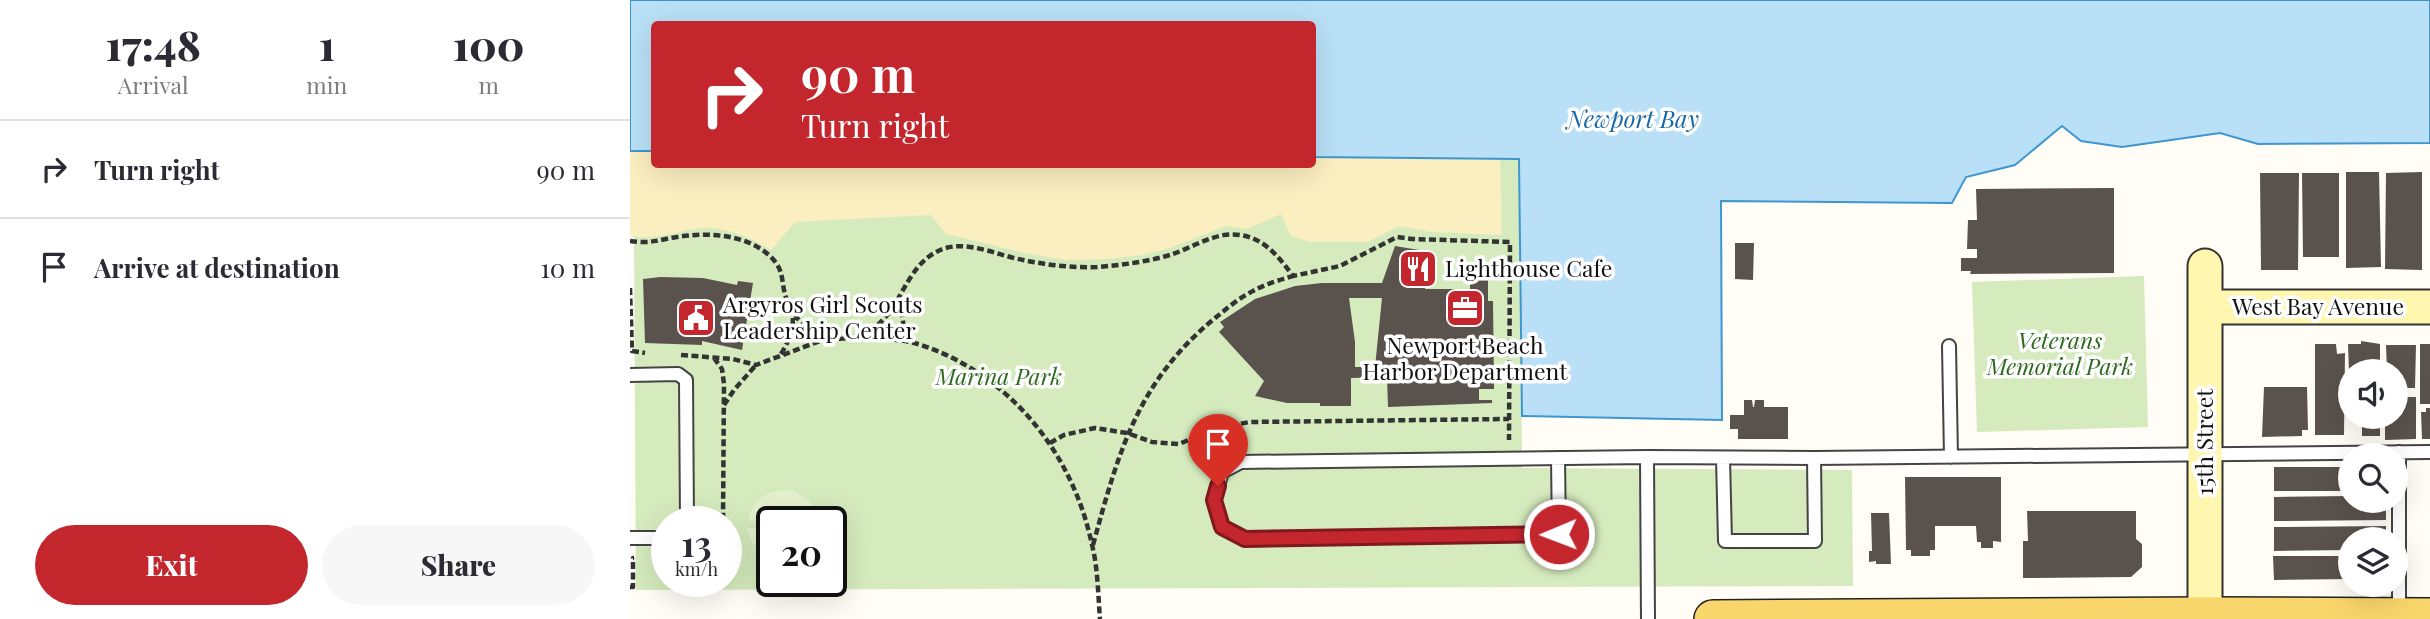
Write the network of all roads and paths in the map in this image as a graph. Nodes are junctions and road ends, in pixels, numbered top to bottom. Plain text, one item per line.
1 (630, 242) edge
2 (2205, 266) dead end
3 (1293, 276) junction
4 (630, 288) edge
5 (899, 300) junction
6 (2206, 307) junction
7 (2430, 307) edge
8 (793, 312) junction
9 (859, 335) junction
10 (828, 338) junction
11 (915, 343) junction
12 (1949, 346) dead end
13 (651, 354) dead end
14 (673, 354) dead end
15 (780, 355) junction
16 (714, 357) junction
17 (756, 365) junction
18 (630, 375) edge
19 (724, 406) junction
20 (1509, 419) junction
21 (1127, 433) junction
22 (1050, 443) junction
23 (2408, 452) edge
24 (2430, 452) edge
25 (2338, 453) edge
26 (2205, 454) junction
27 (1647, 457) junction
28 (1951, 457) junction
29 (1558, 458) junction
30 (1723, 458) junction
31 (1814, 458) junction
32 (1508, 459) junction
33 (687, 506) edge
34 (723, 506) edge
35 (2405, 513) edge
36 (630, 538) edge
37 (651, 538) edge
38 (1093, 546) junction
39 (640, 557) dead end
40 (630, 587) edge
41 (2205, 617) edge
42 (2414, 617) edge
43 (1100, 619) edge
44 (1648, 619) edge
45 (1713, 619) edge

1 - 8 path
2 - 6 street, 15th Street
3 - 5 path
3 - 20 path
3 - 21 path
4 - 13 path
5 - 9 path
5 - 11 path
6 - 7 street, West Bay Avenue
6 - 26 street, 15th Street
8 - 10 path
8 - 15 path
9 - 10 path
9 - 11 path
10 - 15 path
11 - 22 path
12 - 28 lane
14 - 16 path
15 - 17 path
16 - 17 path
16 - 19 path
17 - 19 path
18 - 33 lane
19 - 34 path
20 - 21 path
20 - 32 path
21 - 22 path
21 - 38 path
22 - 38 path
23 - 24 lane
25 - 26 lane
26 - 28 lane
26 - 41 street, 15th Street
27 - 29 lane
27 - 30 lane
27 - 44 lane
28 - 31 lane
29 - 32 lane
29 - 32 lane
30 - 31 lane
30 - 31 lane
35 - 42 lane
36 - 37 lane
38 - 43 path
39 - 40 path
41 - 42 main road
41 - 45 main road

